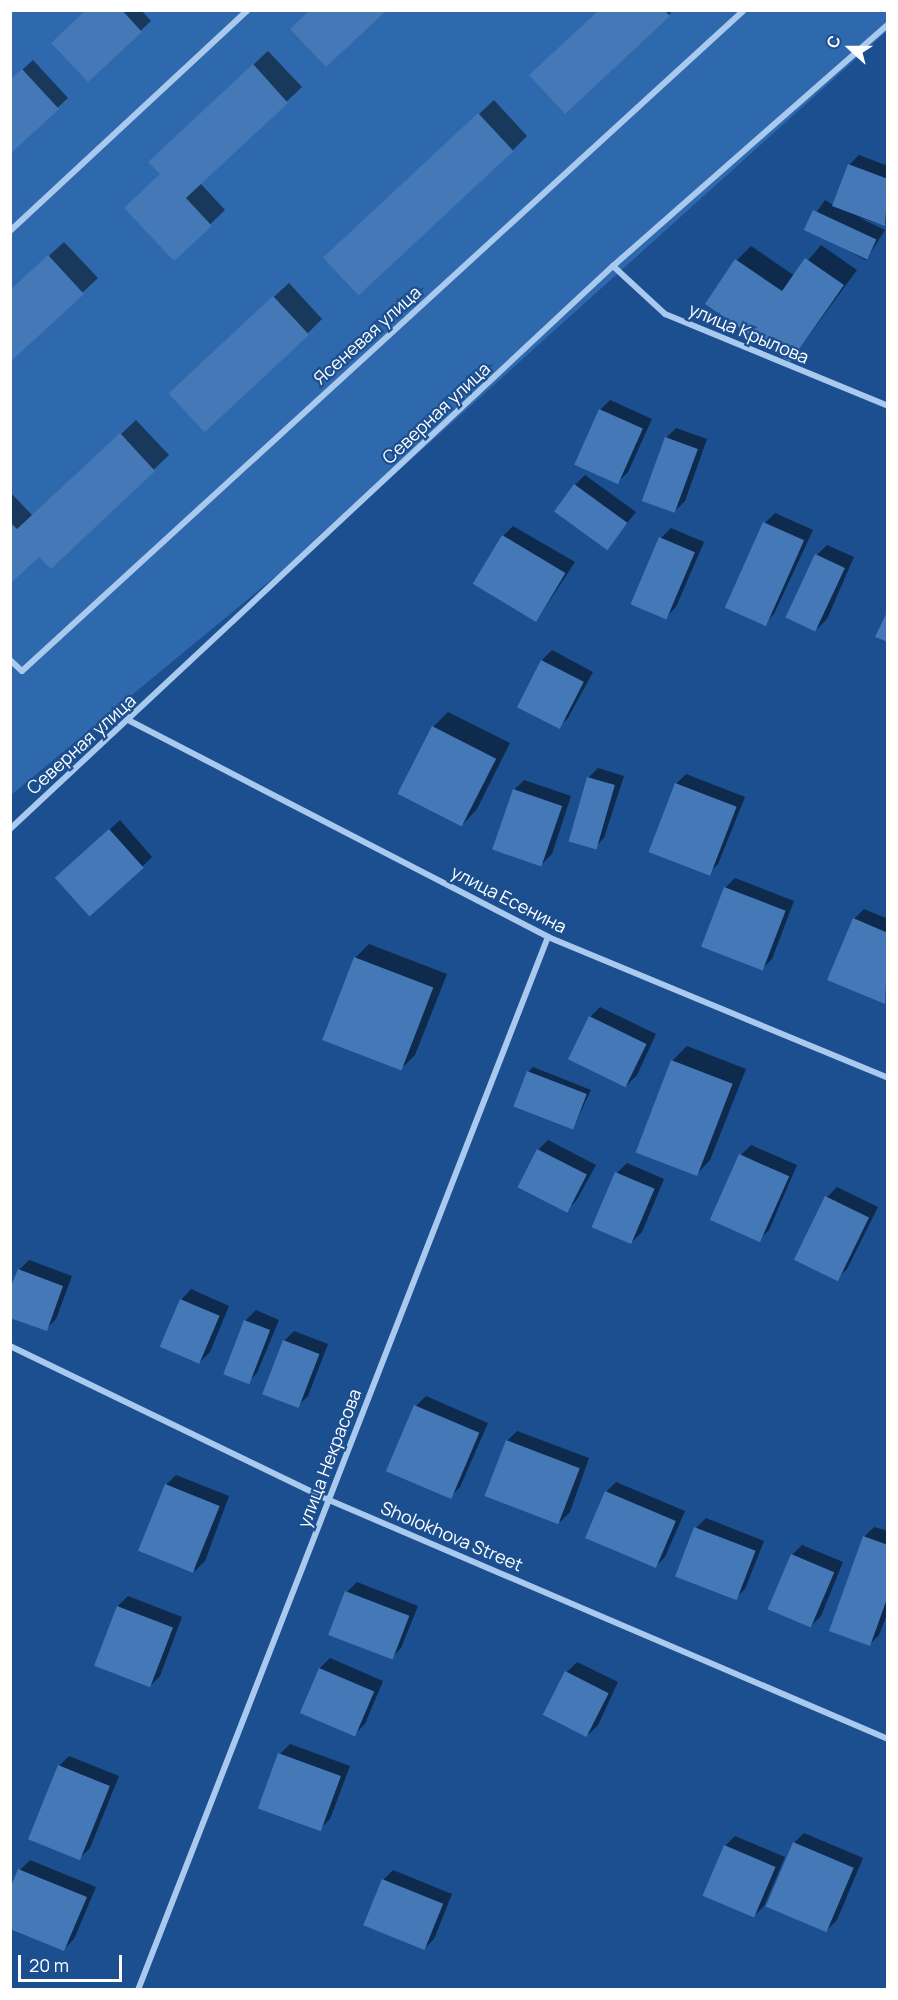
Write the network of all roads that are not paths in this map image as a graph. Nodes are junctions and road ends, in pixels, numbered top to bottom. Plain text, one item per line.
1 (248, 10) edge
2 (744, 10) edge
3 (888, 24) edge
4 (10, 231) edge
5 (613, 266) junction
6 (888, 406) edge
7 (10, 660) edge
8 (130, 721) junction
9 (10, 829) edge
10 (548, 937) junction
11 (888, 1078) edge
12 (10, 1346) edge
13 (328, 1500) junction
14 (888, 1738) edge
15 (138, 1989) edge

1 - 4 street
2 - 7 street, Ясеневая улица
3 - 5 street, Северная улица
5 - 6 street, улица Крылова
5 - 8 street, Северная улица
8 - 9 street, Северная улица
8 - 10 street, улица Есенина
10 - 11 street, улица Есенина
10 - 13 street, улица Некрасова
12 - 13 street, Sholokhova Street
13 - 14 street, Sholokhova Street
13 - 15 street, улица Некрасова

